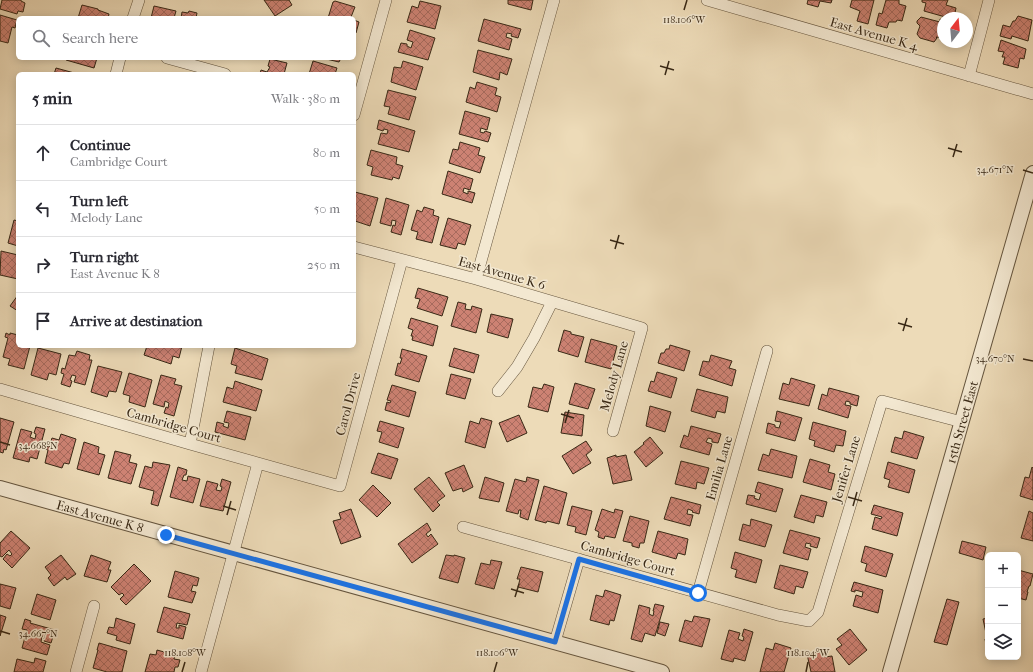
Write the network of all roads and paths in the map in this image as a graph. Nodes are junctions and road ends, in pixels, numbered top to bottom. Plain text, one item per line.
1 (139, 0) edge
2 (386, 0) edge
3 (554, 0) edge
4 (707, 0) edge
5 (989, 0) edge
6 (134, 16) edge
7 (120, 60) edge
8 (174, 60) edge
9 (116, 72) edge
10 (218, 72) edge
11 (969, 76) junction
12 (1033, 94) edge
13 (356, 107) edge
14 (1033, 173) edge
15 (356, 248) edge
16 (402, 260) junction
17 (476, 279) junction
18 (552, 302) junction
19 (642, 328) joint
20 (209, 348) edge
21 (767, 351) dead end
22 (0, 389) edge
23 (498, 391) dead end
24 (962, 422) junction
25 (613, 431) dead end
26 (190, 444) junction
27 (258, 463) junction
28 (340, 486) joint
29 (0, 488) edge
30 (463, 527) dead end
31 (233, 554) junction
32 (579, 559) junction
33 (698, 593) junction
34 (94, 606) dead end
35 (809, 621) joint
36 (555, 642) junction
37 (76, 672) edge
38 (201, 672) edge
39 (662, 672) edge
40 (890, 672) edge

1 - 6 street
2 - 13 street
3 - 17 street
4 - 11 street, East Avenue K 4
5 - 11 street
7 - 9 street
8 - 10 street
11 - 12 street, East Avenue K 4
14 - 24 street, 15th Street East
15 - 16 street, East Avenue K 6
16 - 17 street, East Avenue K 6
16 - 28 street, Carol Drive
17 - 18 street, East Avenue K 6
18 - 19 street, East Avenue K 6
18 - 23 street
19 - 25 street, Melody Lane
20 - 26 street
21 - 33 street, Emilia Lane
22 - 26 street, Cambridge Court
24 - 35 street, Jenifer Lane
24 - 40 street, 15th Street East
26 - 27 street, Cambridge Court
27 - 28 street, Cambridge Court
27 - 31 street
29 - 31 street, East Avenue K 8
30 - 32 street, Cambridge Court
31 - 36 street, East Avenue K 8
31 - 38 street
32 - 33 street, Cambridge Court
32 - 36 street
33 - 35 street, Cambridge Court
34 - 37 street
36 - 39 street, East Avenue K 8

